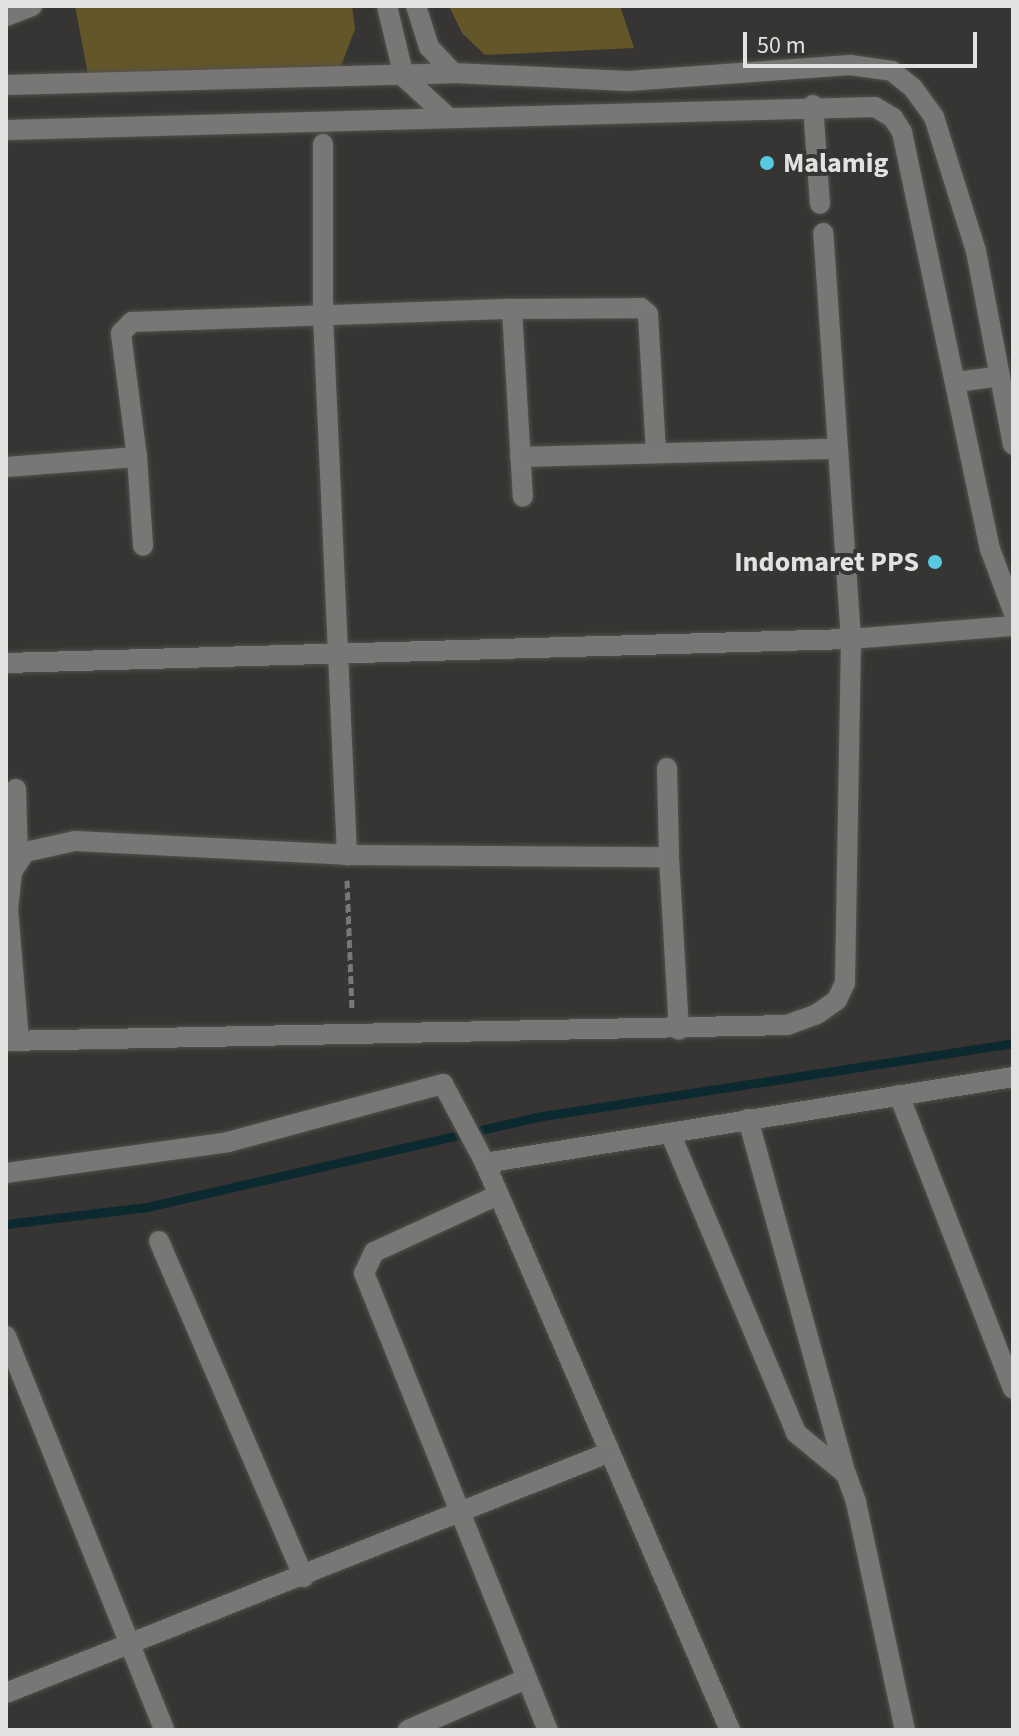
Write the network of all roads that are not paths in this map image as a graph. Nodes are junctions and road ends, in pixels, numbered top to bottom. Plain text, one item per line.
1 (32, 6) edge
2 (387, 6) edge
3 (416, 6) edge
4 (6, 16) edge
5 (453, 73) junction
6 (404, 77) junction
7 (6, 85) edge
8 (813, 105) junction
9 (449, 118) junction
10 (6, 130) edge
11 (323, 144) dead end
12 (820, 204) dead end
13 (823, 233) dead end
14 (512, 309) junction
15 (323, 316) junction
16 (1000, 376) junction
17 (957, 382) junction
18 (1013, 445) edge
19 (834, 449) junction
20 (656, 451) junction
21 (137, 457) junction
22 (520, 457) junction
23 (6, 467) edge
24 (523, 497) dead end
25 (143, 546) dead end
26 (1013, 611) edge
27 (1013, 626) edge
28 (851, 639) junction
29 (338, 653) junction
30 (6, 663) edge
31 (667, 768) dead end
32 (16, 789) dead end
33 (347, 855) junction
34 (669, 857) junction
35 (18, 859) junction
36 (679, 1030) junction
37 (12, 1041) edge
38 (1013, 1077) edge
39 (899, 1095) junction
40 (748, 1119) junction
41 (671, 1135) junction
42 (485, 1163) junction
43 (6, 1173) edge
44 (498, 1195) junction
45 (159, 1241) dead end
46 (6, 1336) edge
47 (1013, 1389) edge
48 (610, 1452) junction
49 (846, 1474) junction
50 (458, 1516) junction
51 (304, 1577) junction
52 (129, 1646) junction
53 (526, 1679) junction
54 (6, 1693) edge
55 (164, 1730) edge
56 (408, 1730) edge
57 (548, 1730) edge
58 (730, 1730) edge
59 (905, 1730) edge

1 - 4 street
2 - 6 street
3 - 5 street
5 - 6 street
5 - 16 street
6 - 7 street
6 - 9 street
8 - 9 street
8 - 12 street
8 - 17 street
9 - 10 street
11 - 15 street
13 - 19 street
14 - 15 street
14 - 20 street
14 - 22 street
15 - 21 street
15 - 29 street
16 - 17 street
16 - 18 street
17 - 26 street
19 - 20 street
19 - 28 street
20 - 22 street
21 - 23 street
21 - 25 street
22 - 24 street
27 - 28 street
28 - 29 street
28 - 36 street
29 - 30 street
29 - 33 street
31 - 34 street
32 - 35 street
33 - 34 street
33 - 35 street
34 - 36 street
35 - 37 street
36 - 37 street
38 - 39 street
39 - 40 street
39 - 47 street
40 - 41 street
40 - 49 street
41 - 42 street
41 - 49 street
42 - 43 street
42 - 44 street
44 - 48 street
44 - 50 street
45 - 51 street
46 - 52 street
48 - 50 street
48 - 58 street
49 - 59 street
50 - 51 street
50 - 53 street
51 - 52 street
52 - 54 street
52 - 55 street
53 - 56 street
53 - 57 street

